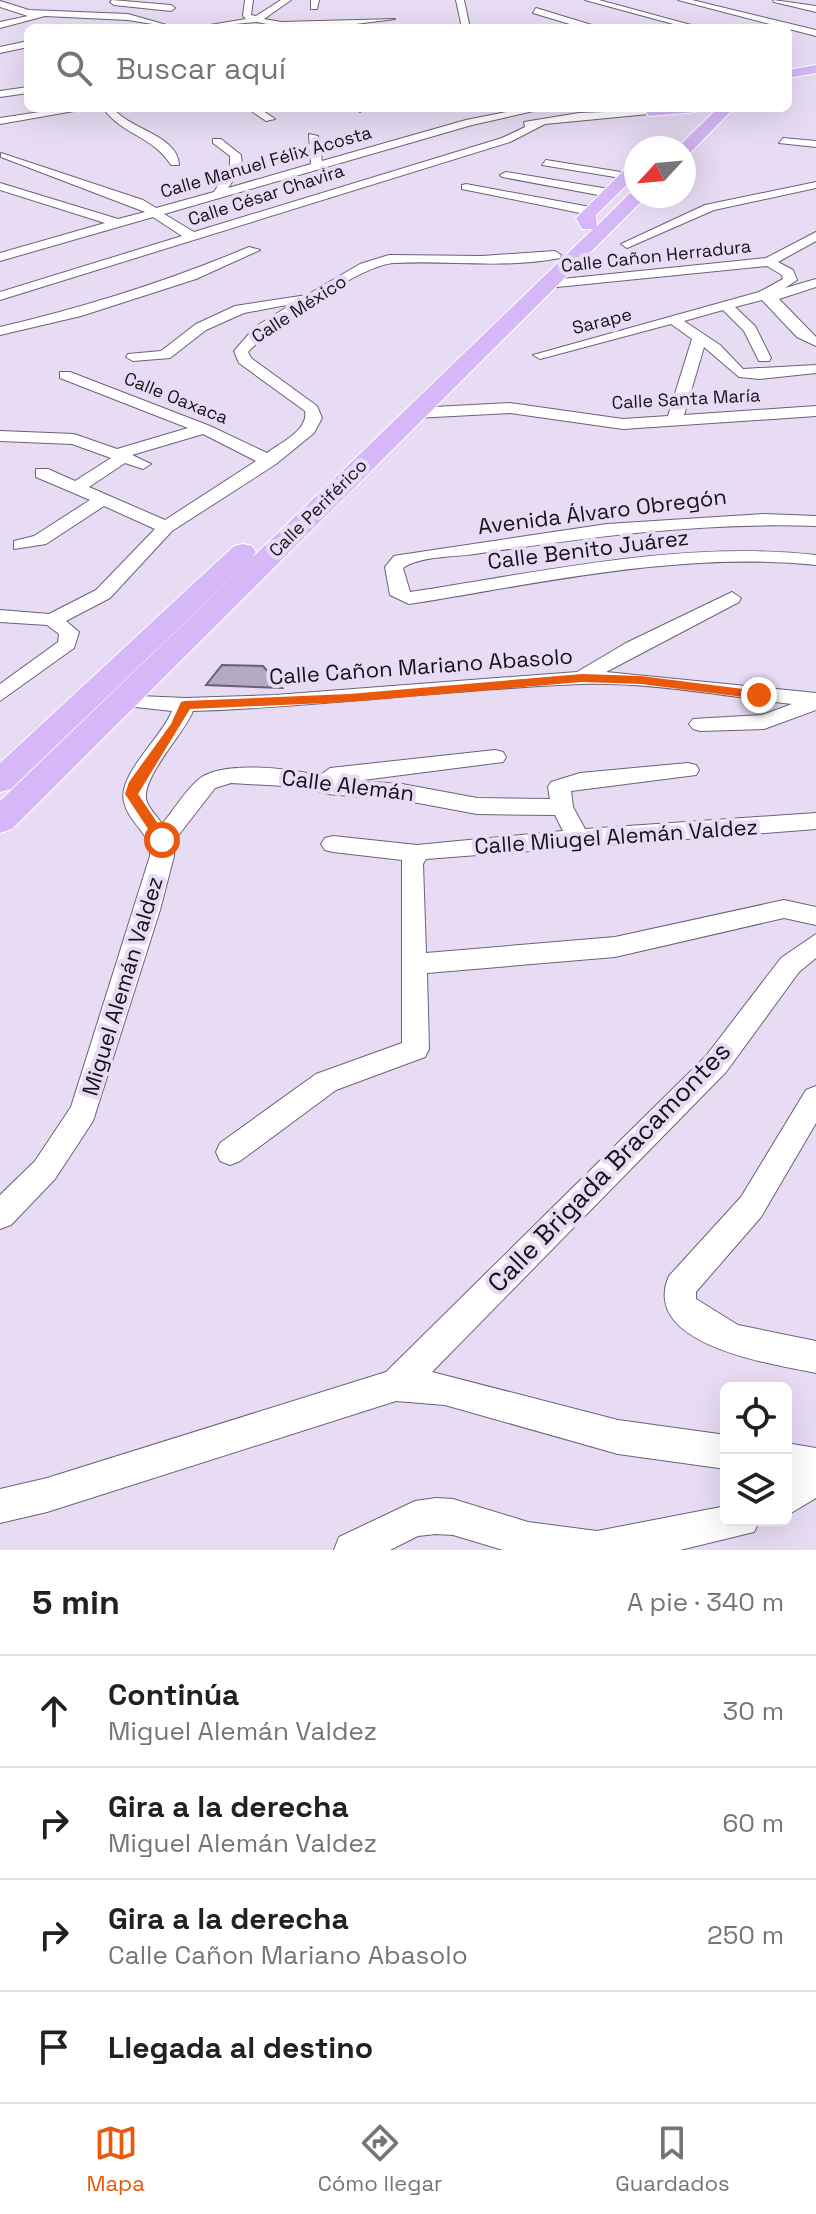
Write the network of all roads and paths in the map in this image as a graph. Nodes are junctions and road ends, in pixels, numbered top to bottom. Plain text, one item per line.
1 (249, 0) edge
2 (287, 0) edge
3 (460, 0) edge
4 (530, 0) edge
5 (587, 0) edge
6 (682, 0) edge
7 (777, 0) edge
8 (113, 1) edge
9 (573, 3) dead end
10 (0, 4) edge
11 (172, 4) edge
12 (561, 6) dead end
13 (816, 9) edge
14 (535, 12) junction
15 (33, 15) junction
16 (390, 19) edge
17 (816, 19) edge
18 (256, 20) junction
19 (148, 23) junction
20 (59, 24) edge
21 (145, 24) edge
22 (151, 24) edge
23 (226, 24) edge
24 (291, 24) edge
25 (344, 24) edge
26 (465, 24) edge
27 (540, 24) edge
28 (578, 24) edge
29 (682, 24) edge
30 (777, 24) edge
31 (0, 25) edge
32 (792, 26) edge
33 (792, 28) edge
34 (816, 33) edge
35 (24, 45) edge
36 (0, 50) edge
37 (24, 57) edge
38 (0, 60) edge
39 (816, 62) edge
40 (792, 67) edge
41 (816, 69) edge
42 (792, 73) edge
43 (24, 91) edge
44 (0, 94) edge
45 (60, 112) edge
46 (259, 112) edge
47 (723, 112) edge
48 (487, 113) edge
49 (654, 113) joint
50 (103, 116) edge
51 (693, 116) edge
52 (270, 119) dead end
53 (0, 121) edge
54 (66, 123) dead end
55 (541, 123) junction
56 (402, 131) dead end
57 (313, 136) dead end
58 (676, 136) edge
59 (418, 138) junction
60 (696, 138) edge
61 (217, 141) dead end
62 (783, 141) dead end
63 (816, 144) edge
64 (5, 155) dead end
65 (175, 163) dead end
66 (546, 163) dead end
67 (317, 167) junction
68 (506, 175) dead end
69 (624, 177) edge
70 (624, 185) edge
71 (816, 185) edge
72 (0, 186) edge
73 (466, 187) dead end
74 (624, 188) edge
75 (624, 191) edge
76 (219, 193) junction
77 (609, 193) junction
78 (157, 211) junction
79 (589, 218) junction
80 (117, 223) junction
81 (816, 236) edge
82 (193, 237) junction
83 (627, 244) dead end
84 (254, 250) dead end
85 (555, 255) junction
86 (0, 257) edge
87 (769, 262) junction
88 (816, 283) edge
89 (547, 284) junction
90 (0, 296) edge
91 (767, 296) junction
92 (313, 297) junction
93 (726, 306) junction
94 (674, 320) junction
95 (0, 331) edge
96 (699, 338) junction
97 (816, 342) edge
98 (540, 355) dead end
99 (133, 357) dead end
100 (764, 358) dead end
101 (816, 369) edge
102 (65, 375) dead end
103 (816, 411) edge
104 (415, 413) junction
105 (674, 422) junction
106 (204, 429) junction
107 (0, 436) edge
108 (122, 454) junction
109 (270, 461) junction
110 (143, 464) dead end
111 (42, 473) dead end
112 (78, 487) junction
113 (105, 498) junction
114 (816, 521) edge
115 (166, 527) junction
116 (20, 545) dead end
117 (816, 560) edge
118 (395, 564) joint
119 (732, 598) dead end
120 (0, 616) edge
121 (52, 620) junction
122 (582, 678) junction
123 (0, 694) edge
124 (124, 700) junction
125 (816, 701) edge
126 (185, 705) junction
127 (700, 724) dead end
128 (495, 757) dead end
129 (688, 770) dead end
130 (304, 779) junction
131 (0, 781) edge
132 (562, 807) junction
133 (0, 821) edge
134 (816, 821) edge
135 (579, 839) junction
136 (162, 840) junction
137 (333, 844) dead end
138 (417, 853) junction
139 (816, 916) edge
140 (816, 944) edge
141 (414, 964) junction
142 (816, 1098) edge
143 (230, 1152) dead end
144 (0, 1215) edge
145 (816, 1357) edge
146 (396, 1385) junction
147 (720, 1451) edge
148 (792, 1461) edge
149 (816, 1465) edge
150 (816, 1477) edge
151 (792, 1495) edge
152 (0, 1506) edge
153 (720, 1524) edge
154 (352, 1550) edge

1 - 18 street
2 - 18 street
3 - 26 street
4 - 14 street
5 - 9 street
5 - 29 street
6 - 30 street
7 - 13 street
8 - 11 street
10 - 15 street
11 - 19 street
12 - 14 street
14 - 27 street
14 - 28 street
15 - 19 street
15 - 20 street
15 - 31 street
16 - 25 street
17 - 32 street
18 - 23 street
18 - 24 street
19 - 21 street
19 - 22 street
33 - 34 street
35 - 36 street
37 - 38 street
39 - 40 highway
41 - 42 highway
43 - 44 street
45 - 53 street
46 - 52 street
47 - 60 highway
48 - 55 street
48 - 59 street, Calle Manuel Félix Acosta
49 - 51 highway
49 - 55 street
50 - 54 street
50 - 65 street
51 - 58 highway
55 - 82 street, Calle César Chavira
56 - 59 street
57 - 67 street
59 - 67 street, Calle Manuel Félix Acosta
61 - 76 street
62 - 63 street
64 - 78 street
66 - 69 street
67 - 76 street, Calle Manuel Félix Acosta
68 - 77 street
70 - 77 highway
71 - 83 street
72 - 80 street
73 - 79 street
74 - 79 highway, Calle Periférico
75 - 89 highway, Calle Periférico
76 - 78 street, Calle Manuel Félix Acosta
77 - 79 highway
78 - 80 street, Calle Manuel Félix Acosta
78 - 82 street
79 - 85 highway, Calle Periférico
80 - 86 street, Calle Manuel Félix Acosta
81 - 87 street
82 - 90 street, Calle César Chavira
84 - 95 street
85 - 92 street, Calle México
85 - 131 highway, Calle Periférico
87 - 89 street, Calle Cañon Herradura
87 - 91 street
88 - 91 street, Sarape
89 - 104 highway, Calle Periférico
91 - 93 street, Sarape
91 - 97 street
92 - 99 street
92 - 109 street, Calle México
93 - 94 street, Sarape
93 - 100 street
94 - 96 street
94 - 98 street, Sarape
96 - 101 street
96 - 105 street
102 - 106 street, Calle Oaxaca
103 - 105 street, Calle Santa María
104 - 105 street, Calle Santa María
104 - 124 highway, Calle Periférico
106 - 108 street
106 - 109 street, Calle Oaxaca
107 - 108 street
108 - 110 street
108 - 112 street
109 - 115 street, Calle México
111 - 112 street
112 - 113 street
113 - 115 street
113 - 116 street
114 - 118 street, Avenida Álvaro Obregón
115 - 121 street, Calle México
117 - 118 street, Calle Benito Juárez
119 - 122 street
120 - 121 street
121 - 123 street
122 - 125 street, Calle Cañon Mariano Abasolo
122 - 126 street, Calle Cañon Mariano Abasolo
124 - 126 street, Calle Cañon Mariano Abasolo
124 - 133 highway, Calle Periférico
125 - 127 street
126 - 136 street
128 - 130 street
129 - 132 street
130 - 132 street, Calle Alemán
130 - 136 street, Calle Alemán
132 - 135 street
134 - 135 street, Calle Miugel Alemán Valdez
135 - 138 street, Calle Miugel Alemán Valdez
136 - 144 street, Miguel Alemán Valdez
137 - 138 street, Calle Miugel Alemán Valdez
138 - 141 street
139 - 141 street
140 - 146 street, Calle Brigada Bracamontes
141 - 143 street
142 - 145 street
146 - 147 street
146 - 152 street
148 - 149 street
150 - 151 street
153 - 154 street

